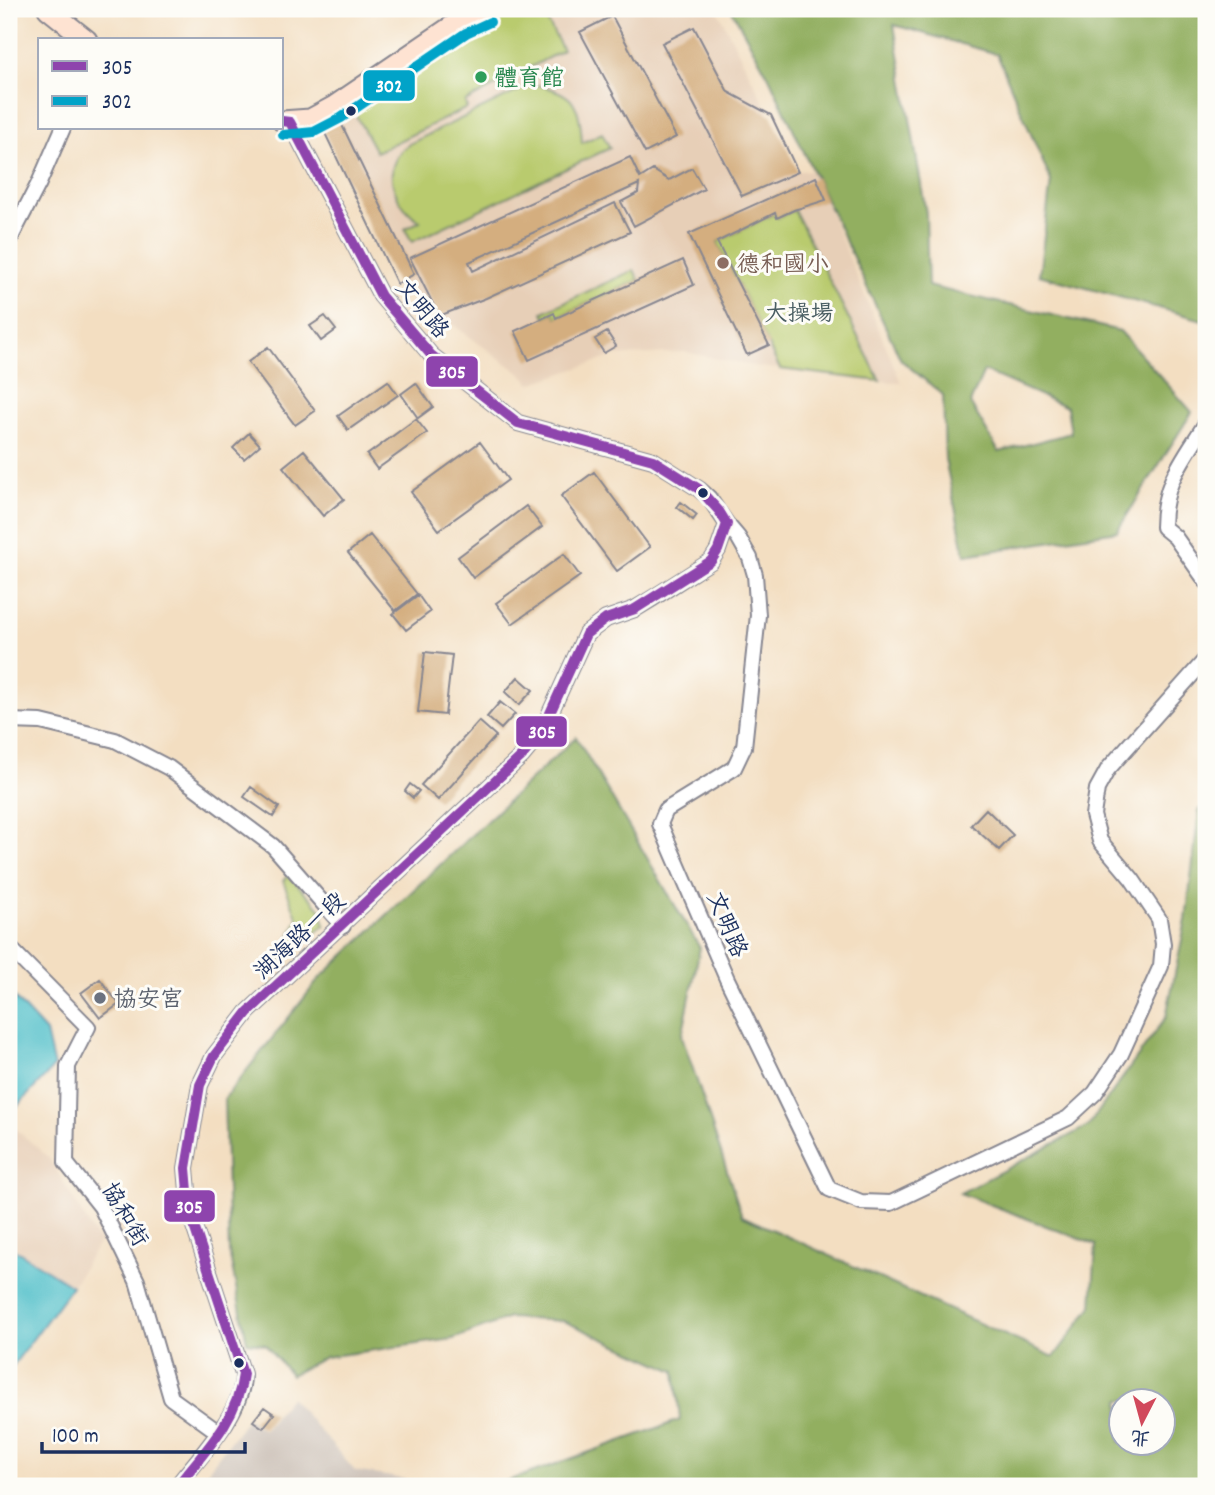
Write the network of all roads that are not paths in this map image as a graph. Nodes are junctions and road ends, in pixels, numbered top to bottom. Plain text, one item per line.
1 (48, 9) edge
2 (484, 9) edge
3 (84, 38) edge
4 (286, 122) edge
5 (62, 130) edge
6 (9, 241) edge
7 (1206, 423) edge
8 (727, 524) junction
9 (1206, 581) edge
10 (1206, 659) edge
11 (9, 721) edge
12 (343, 926) junction
13 (9, 947) edge
14 (218, 1432) junction
15 (177, 1486) edge

1 - 3 street
2 - 4 street
4 - 8 street, 文明路
5 - 6 street
7 - 9 street
8 - 10 street, 文明路
8 - 12 street, 湖海路一段
11 - 12 street
12 - 14 street, 湖海路一段
13 - 14 street, 協和街
14 - 15 street, 湖海路一段

